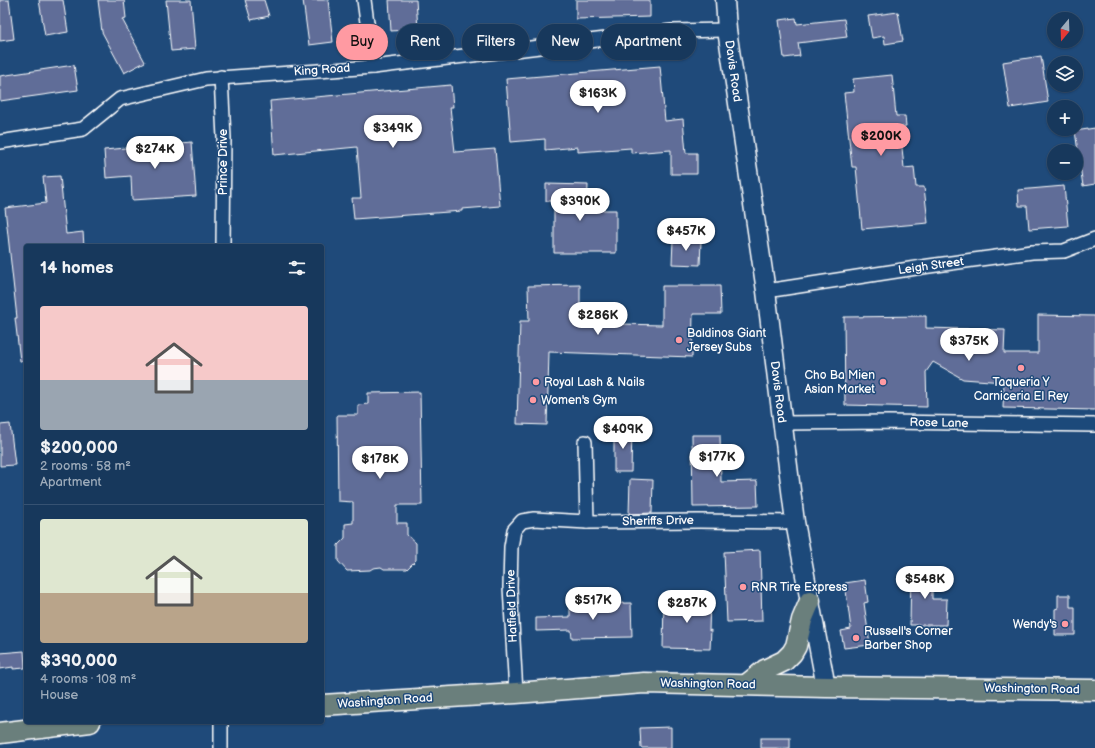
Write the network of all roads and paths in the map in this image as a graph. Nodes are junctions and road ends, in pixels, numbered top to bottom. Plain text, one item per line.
1 (364, 0) edge
2 (725, 0) edge
3 (727, 30) junction
4 (373, 67) junction
5 (221, 77) junction
6 (0, 142) edge
7 (1095, 239) edge
8 (223, 244) edge
9 (766, 291) junction
10 (782, 423) junction
11 (1095, 425) edge
12 (585, 442) dead end
13 (522, 521) joint
14 (587, 522) junction
15 (795, 522) junction
16 (810, 601) junction
17 (746, 685) junction
18 (826, 687) junction
19 (1095, 690) edge
20 (516, 693) junction
21 (324, 706) edge
22 (74, 724) edge
23 (222, 724) edge
24 (0, 733) edge
25 (221, 748) edge

1 - 4 street
2 - 3 main road, Davis Road
3 - 4 street, King Road
3 - 9 main road, Davis Road
4 - 5 street, King Road
5 - 6 street, King Road
5 - 8 street, Prince Drive
7 - 9 street, Leigh Street
9 - 10 main road, Davis Road
10 - 11 street, Rose Lane
10 - 15 main road, Davis Road
12 - 14 street
13 - 14 street, Sheriffs Drive
13 - 20 street, Hatfield Drive
14 - 15 street, Sheriffs Drive
15 - 16 main road, Davis Road
16 - 17 main road
16 - 18 main road, Davis Road
17 - 18 main road, Washington Road
17 - 20 main road, Washington Road
18 - 19 main road, Washington Road
20 - 21 main road, Washington Road
22 - 24 main road
23 - 25 street

